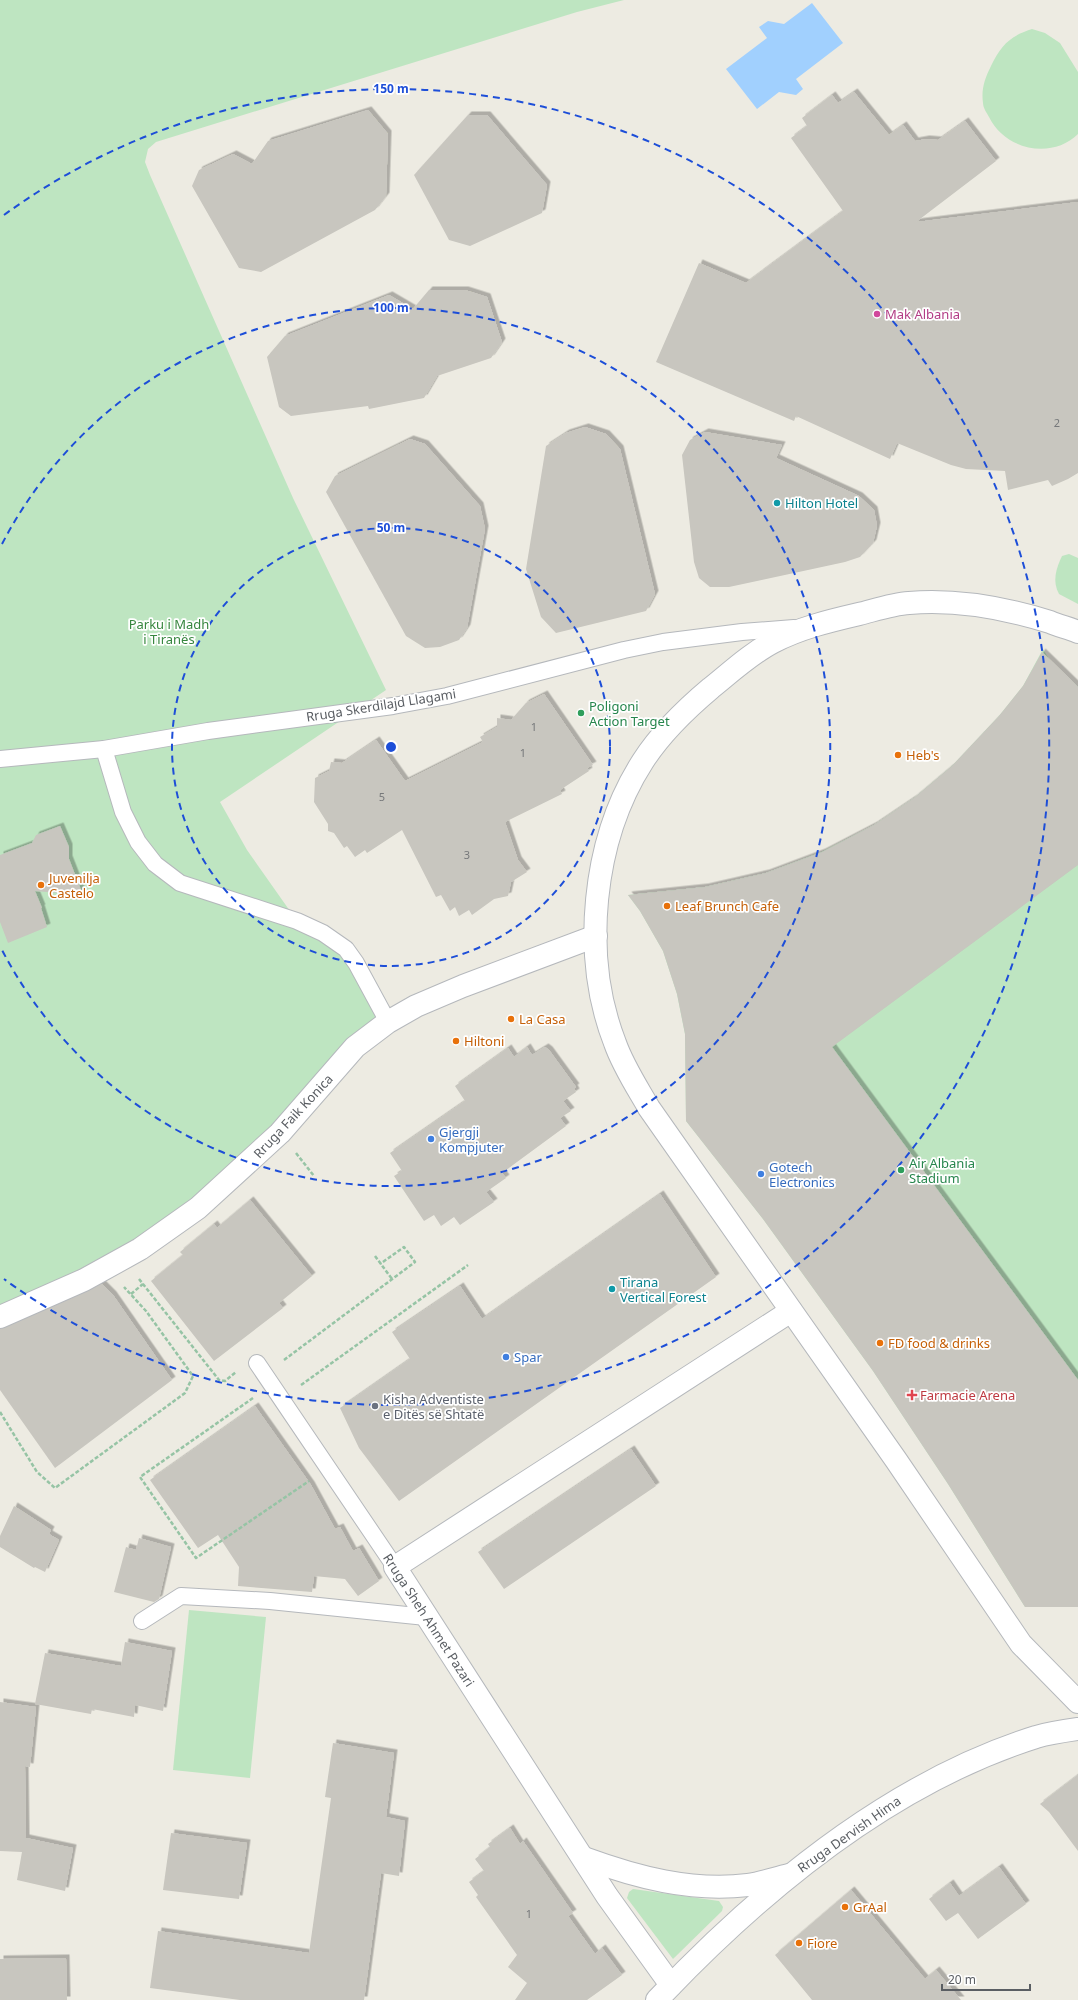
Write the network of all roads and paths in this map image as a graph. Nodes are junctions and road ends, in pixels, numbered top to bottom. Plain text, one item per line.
1 (807, 627) junction
2 (1078, 632) edge
3 (104, 749) junction
4 (0, 758) edge
5 (596, 936) junction
6 (388, 1022) junction
7 (374, 1256) dead end
8 (380, 1264) junction
9 (468, 1265) dead end
10 (392, 1279) junction
11 (122, 1286) dead end
12 (131, 1294) junction
13 (791, 1311) junction
14 (0, 1317) edge
15 (265, 1374) junction
16 (230, 1377) dead end
17 (282, 1398) junction
18 (0, 1412) edge
19 (329, 1468) junction
20 (395, 1567) junction
21 (426, 1617) junction
22 (142, 1621) dead end
23 (1078, 1702) edge
24 (1078, 1729) edge
25 (584, 1858) junction
26 (794, 1874) junction
27 (664, 1992) edge

1 - 2 street
1 - 3 lane, Rruga Skerdilajd Llagami
1 - 5 street
3 - 4 lane, Rruga Skerdilajd Llagami
3 - 6 lane
5 - 6 street, Rruga Faik Konica
5 - 13 street
6 - 14 street, Rruga Faik Konica
7 - 8 path
8 - 10 path
8 - 10 path
9 - 17 path
10 - 15 path
11 - 12 path
12 - 16 path
12 - 18 path
13 - 20 street
13 - 23 street
15 - 17 lane, Rruga Sheh Ahmet Pazari
15 - 19 path
17 - 19 lane, Rruga Sheh Ahmet Pazari
19 - 20 lane, Rruga Sheh Ahmet Pazari
20 - 21 street, Rruga Sheh Ahmet Pazari
21 - 22 lane
21 - 25 street, Rruga Sheh Ahmet Pazari
24 - 26 street, Rruga Dervish Hima
25 - 26 street
25 - 27 street, Rruga Sheh Ahmet Pazari
26 - 27 street, Rruga Dervish Hima

